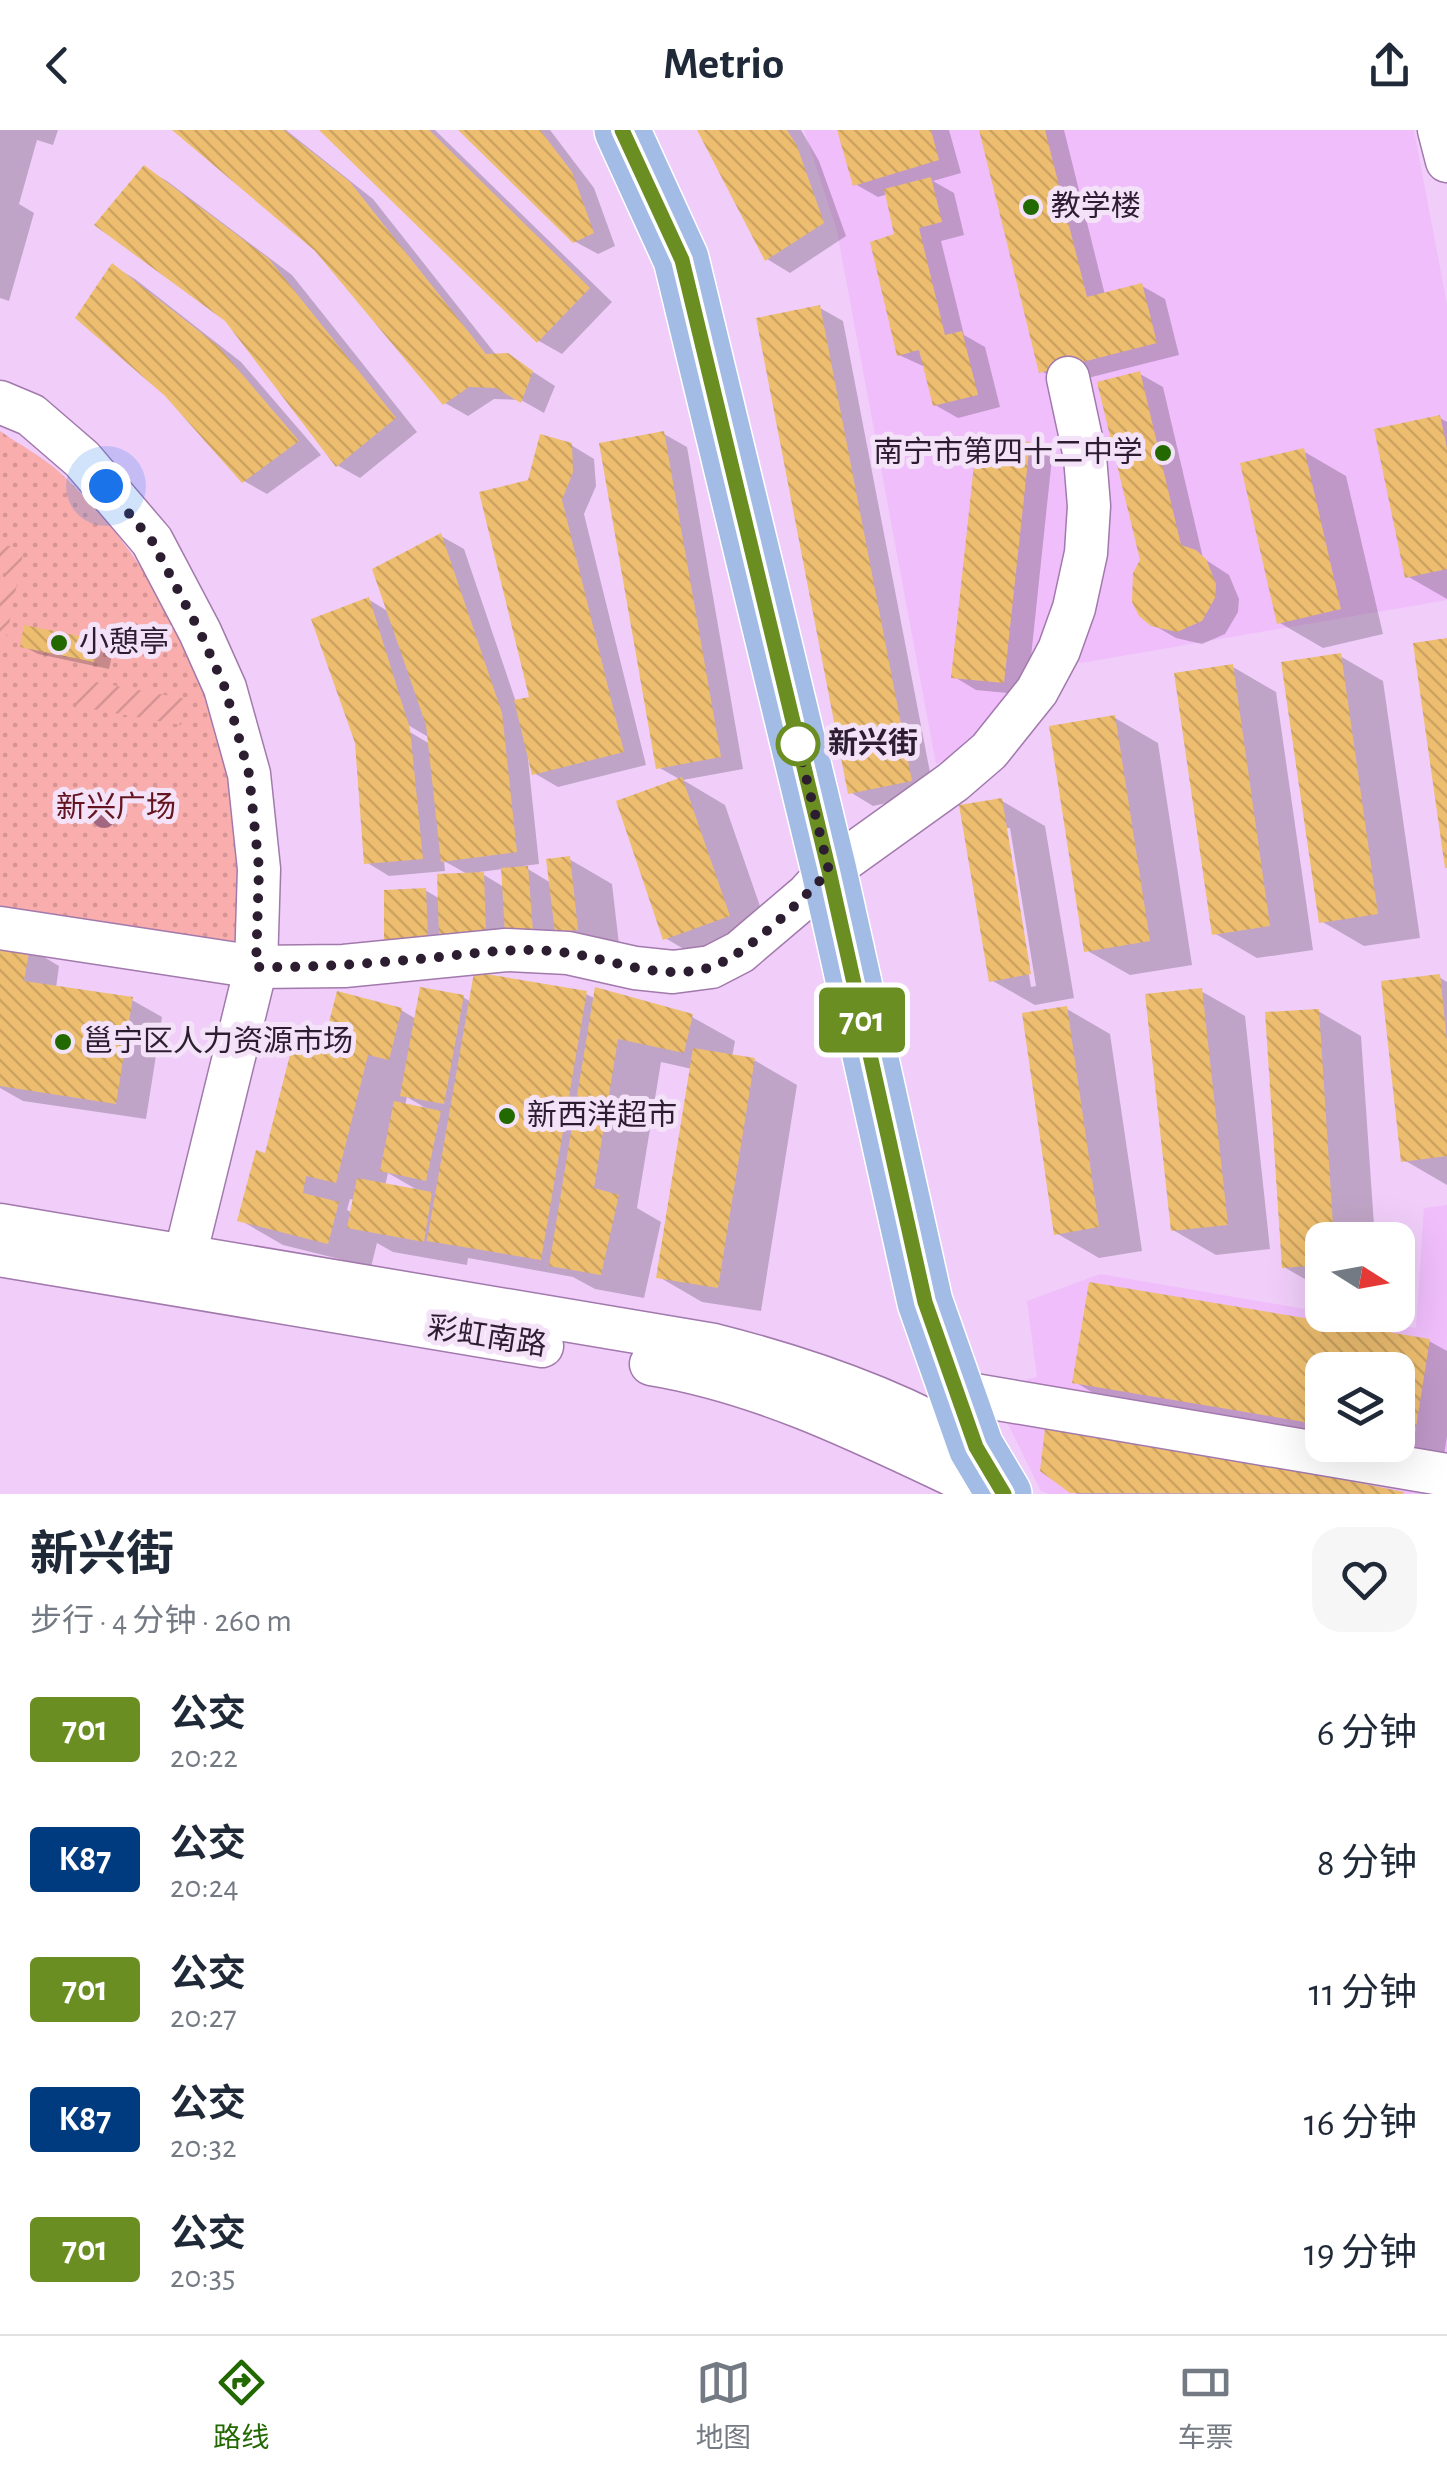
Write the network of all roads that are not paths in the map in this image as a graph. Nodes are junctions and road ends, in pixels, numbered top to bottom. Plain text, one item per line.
1 (586, 130) edge
2 (622, 130) edge
3 (1439, 130) edge
4 (1447, 161) edge
5 (1068, 378) dead end
6 (0, 402) edge
7 (818, 883) junction
8 (0, 928) edge
9 (256, 967) junction
10 (0, 1225) edge
11 (0, 1255) edge
12 (186, 1256) junction
13 (966, 1454) edge
14 (1447, 1475) edge

1 - 7 main road
2 - 7 main road
3 - 4 street
5 - 7 street
6 - 9 street
7 - 9 street
7 - 13 main road
8 - 9 street
9 - 12 street
10 - 12 street, 彩虹南路
11 - 13 street, 彩虹南路
12 - 13 street, 彩虹南路
13 - 14 street

